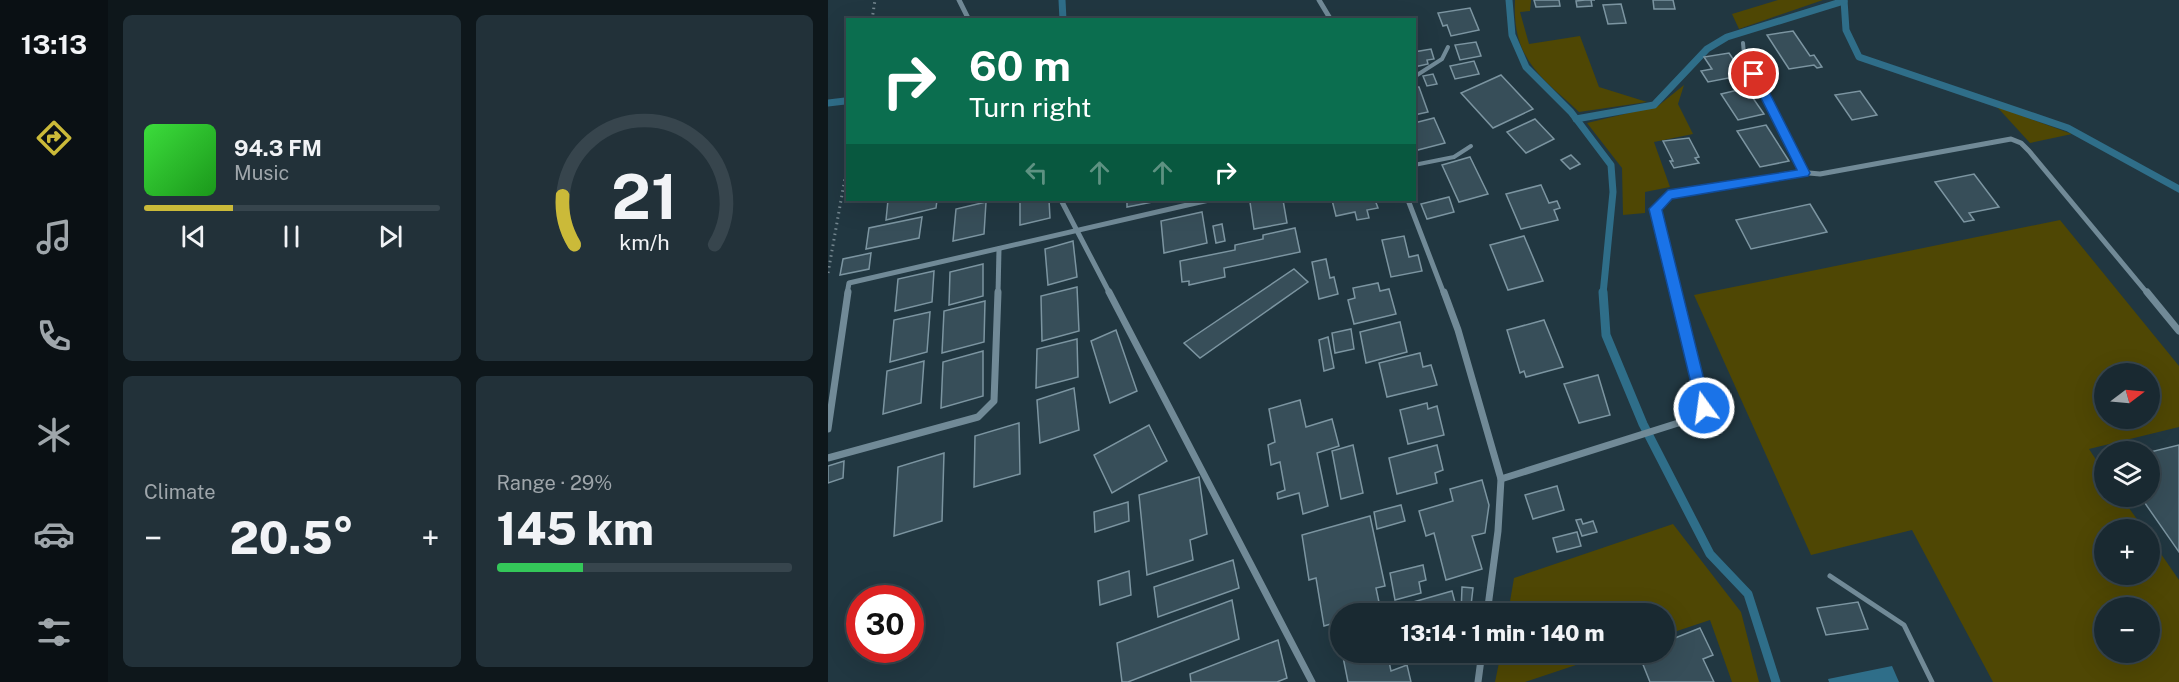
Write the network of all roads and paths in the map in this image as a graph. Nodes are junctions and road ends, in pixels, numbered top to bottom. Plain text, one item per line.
1 (875, 0) edge
2 (959, 0) edge
3 (1319, 0) edge
4 (872, 18) edge
5 (968, 18) edge
6 (1330, 18) edge
7 (1743, 43) dead end
8 (1448, 47) dead end
9 (1416, 76) edge
10 (1472, 146) dead end
11 (1416, 165) edge
12 (846, 171) edge
13 (1804, 173) junction
14 (1062, 201) edge
15 (1205, 201) edge
16 (1408, 201) edge
17 (1077, 231) junction
18 (999, 249) junction
19 (828, 273) edge
20 (2179, 331) edge
21 (828, 429) edge
22 (828, 458) edge
23 (1501, 479) junction
24 (1830, 576) dead end
25 (1488, 603) edge
26 (1481, 663) edge
27 (1312, 682) edge
28 (1478, 682) edge
29 (1932, 682) edge

1 - 4 path
2 - 5 street
3 - 6 street
7 - 13 lane
8 - 9 lane
10 - 11 lane
12 - 19 path
13 - 20 street
13 - 23 street
14 - 17 street
15 - 17 street
16 - 23 street
17 - 18 street
17 - 27 street
18 - 21 street
18 - 22 street
23 - 25 street
24 - 29 lane
26 - 28 street

